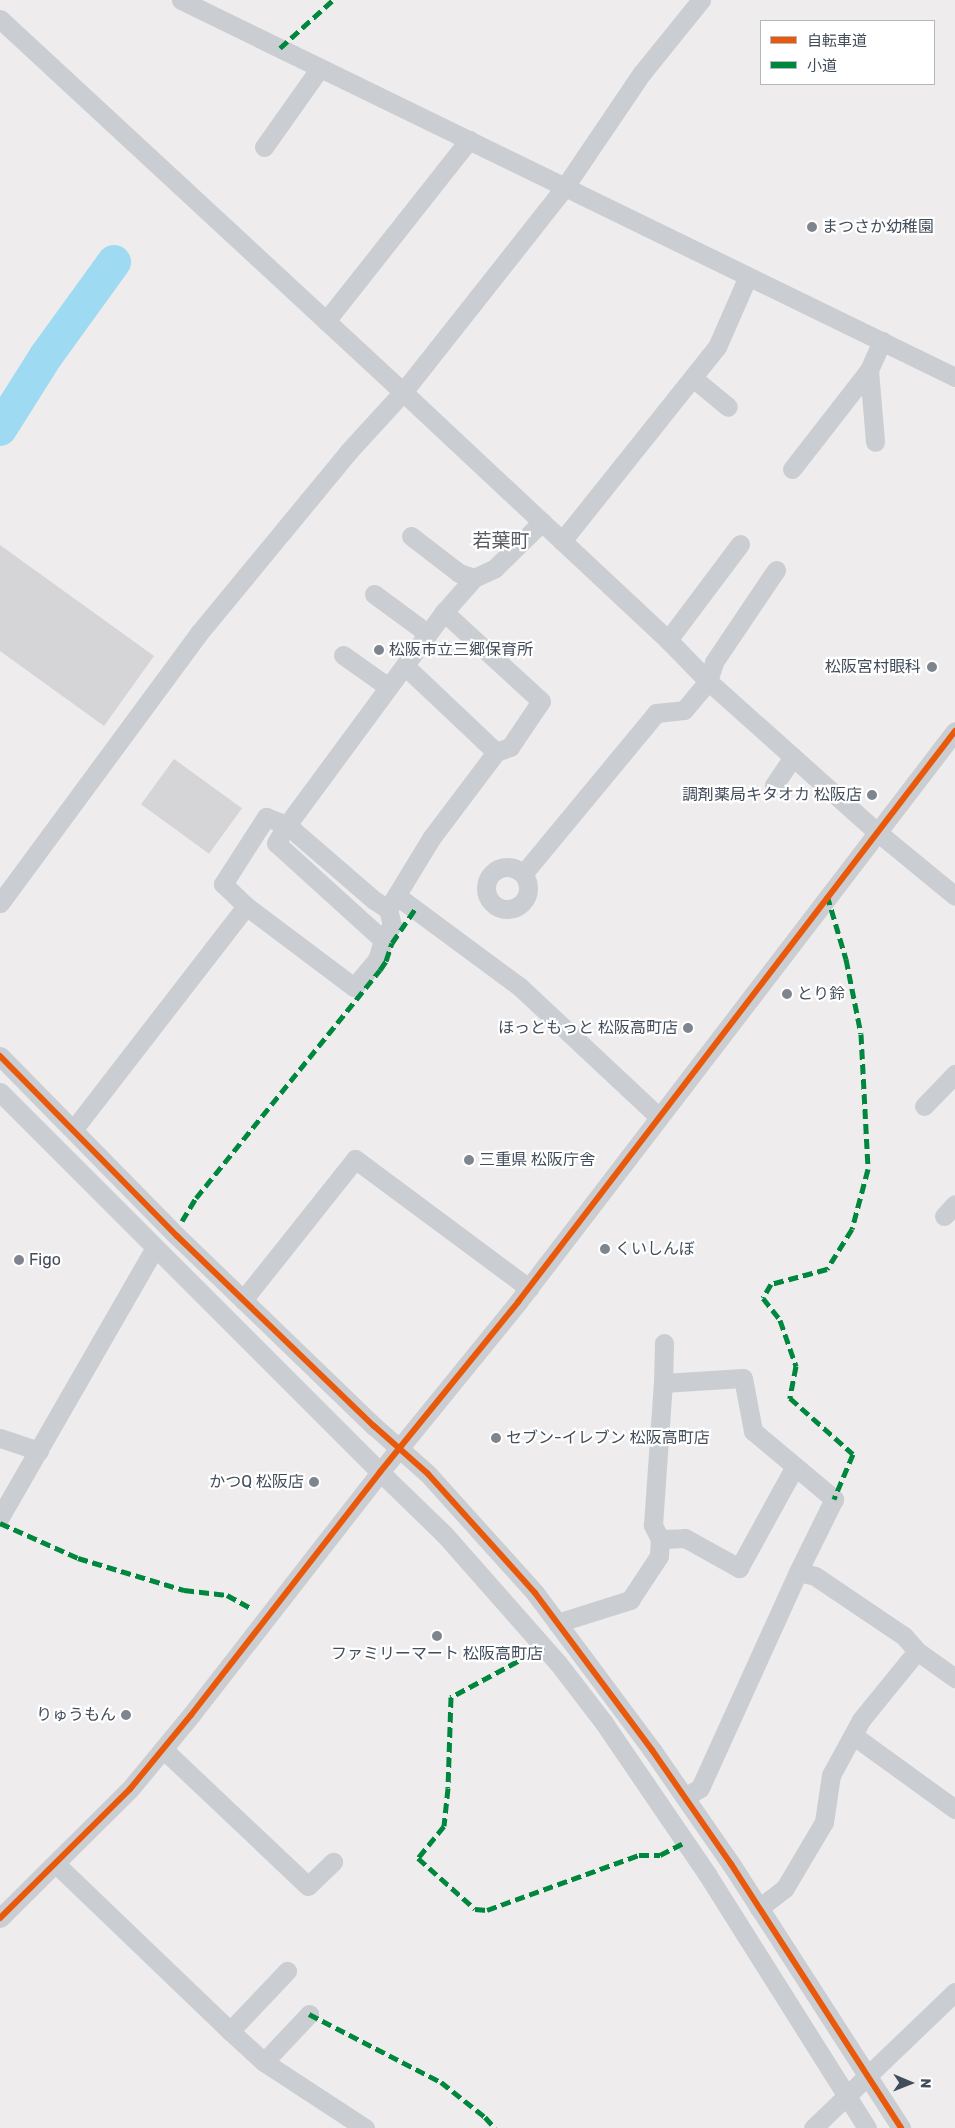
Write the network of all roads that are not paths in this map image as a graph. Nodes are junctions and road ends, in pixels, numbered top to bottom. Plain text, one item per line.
1 (182, 0) edge
2 (701, 0) edge
3 (0, 19) edge
4 (320, 68) junction
5 (469, 140) junction
6 (264, 148) dead end
7 (564, 188) junction
8 (748, 276) junction
9 (326, 321) junction
10 (882, 341) junction
11 (869, 370) junction
12 (955, 377) edge
13 (693, 378) junction
14 (403, 392) junction
15 (728, 407) dead end
16 (875, 442) dead end
17 (792, 469) dead end
18 (542, 522) junction
19 (411, 536) dead end
20 (562, 541) junction
21 (740, 544) dead end
22 (776, 570) dead end
23 (474, 578) junction
24 (374, 594) dead end
25 (444, 612) junction
26 (427, 633) junction
27 (668, 640) junction
28 (343, 656) dead end
29 (405, 666) junction
30 (708, 681) junction
31 (388, 687) junction
32 (955, 730) edge
33 (496, 752) junction
34 (793, 757) junction
35 (774, 785) dead end
36 (287, 825) junction
37 (876, 831) junction
38 (523, 874) dead end
39 (955, 896) edge
40 (0, 903) edge
41 (393, 903) junction
42 (246, 906) junction
43 (383, 940) junction
44 (0, 1056) edge
45 (955, 1074) edge
46 (0, 1092) edge
47 (924, 1106) dead end
48 (659, 1117) junction
49 (73, 1130) junction
50 (155, 1247) junction
51 (528, 1288) junction
52 (243, 1300) junction
53 (664, 1343) dead end
54 (663, 1383) junction
55 (0, 1438) edge
56 (398, 1449) junction
57 (40, 1451) junction
58 (795, 1466) junction
59 (380, 1472) junction
60 (0, 1517) edge
61 (660, 1539) junction
62 (798, 1572) junction
63 (557, 1623) junction
64 (917, 1651) junction
65 (955, 1678) edge
66 (854, 1736) junction
67 (163, 1749) junction
68 (685, 1797) junction
69 (955, 1809) edge
70 (333, 1862) dead end
71 (56, 1864) junction
72 (759, 1908) junction
73 (0, 1918) edge
74 (287, 1970) dead end
75 (955, 1992) edge
76 (309, 2014) dead end
77 (230, 2031) junction
78 (264, 2062) junction
79 (866, 2074) junction
80 (846, 2095) junction
81 (353, 2125) edge
82 (813, 2128) edge
83 (867, 2128) edge
84 (900, 2128) edge

1 - 4 street
2 - 7 street
3 - 9 street
4 - 5 street
4 - 6 street
5 - 7 street
5 - 9 street
7 - 8 street
7 - 14 street
8 - 10 street
8 - 13 street
9 - 14 street
10 - 11 street
10 - 12 street
11 - 16 street
11 - 17 street
13 - 15 street
13 - 20 street
14 - 18 street
14 - 40 street
18 - 20 street
18 - 23 street
19 - 23 street
20 - 27 street
21 - 27 street
22 - 30 street
23 - 25 street
24 - 26 street
25 - 26 street
25 - 33 street
26 - 29 street
27 - 30 street
28 - 31 street
29 - 31 street
29 - 33 street
30 - 34 street
30 - 38 street
31 - 36 street
32 - 37 street
33 - 41 street
34 - 35 street
34 - 37 street
36 - 41 street
36 - 42 street
36 - 43 street
37 - 39 street
37 - 48 street
41 - 43 street
41 - 48 street
42 - 43 street
42 - 49 street
44 - 49 street
45 - 47 street
46 - 50 street
48 - 51 street
49 - 52 street
50 - 57 street
50 - 59 street
51 - 52 street
51 - 56 street
52 - 56 street
53 - 54 street
54 - 58 street
54 - 61 street
55 - 57 street
56 - 59 street
56 - 63 street
57 - 60 street
58 - 61 street
58 - 62 street
59 - 67 street
59 - 80 street
61 - 63 street
62 - 64 street
62 - 68 street
63 - 68 street
64 - 65 street
64 - 66 street
66 - 69 street
66 - 72 street
67 - 70 street
67 - 71 street
68 - 72 street
71 - 73 street
71 - 77 street
72 - 79 street
74 - 77 street
75 - 79 street
76 - 78 street
77 - 78 street
78 - 81 street
79 - 80 street
79 - 84 street
80 - 82 street
80 - 83 street

